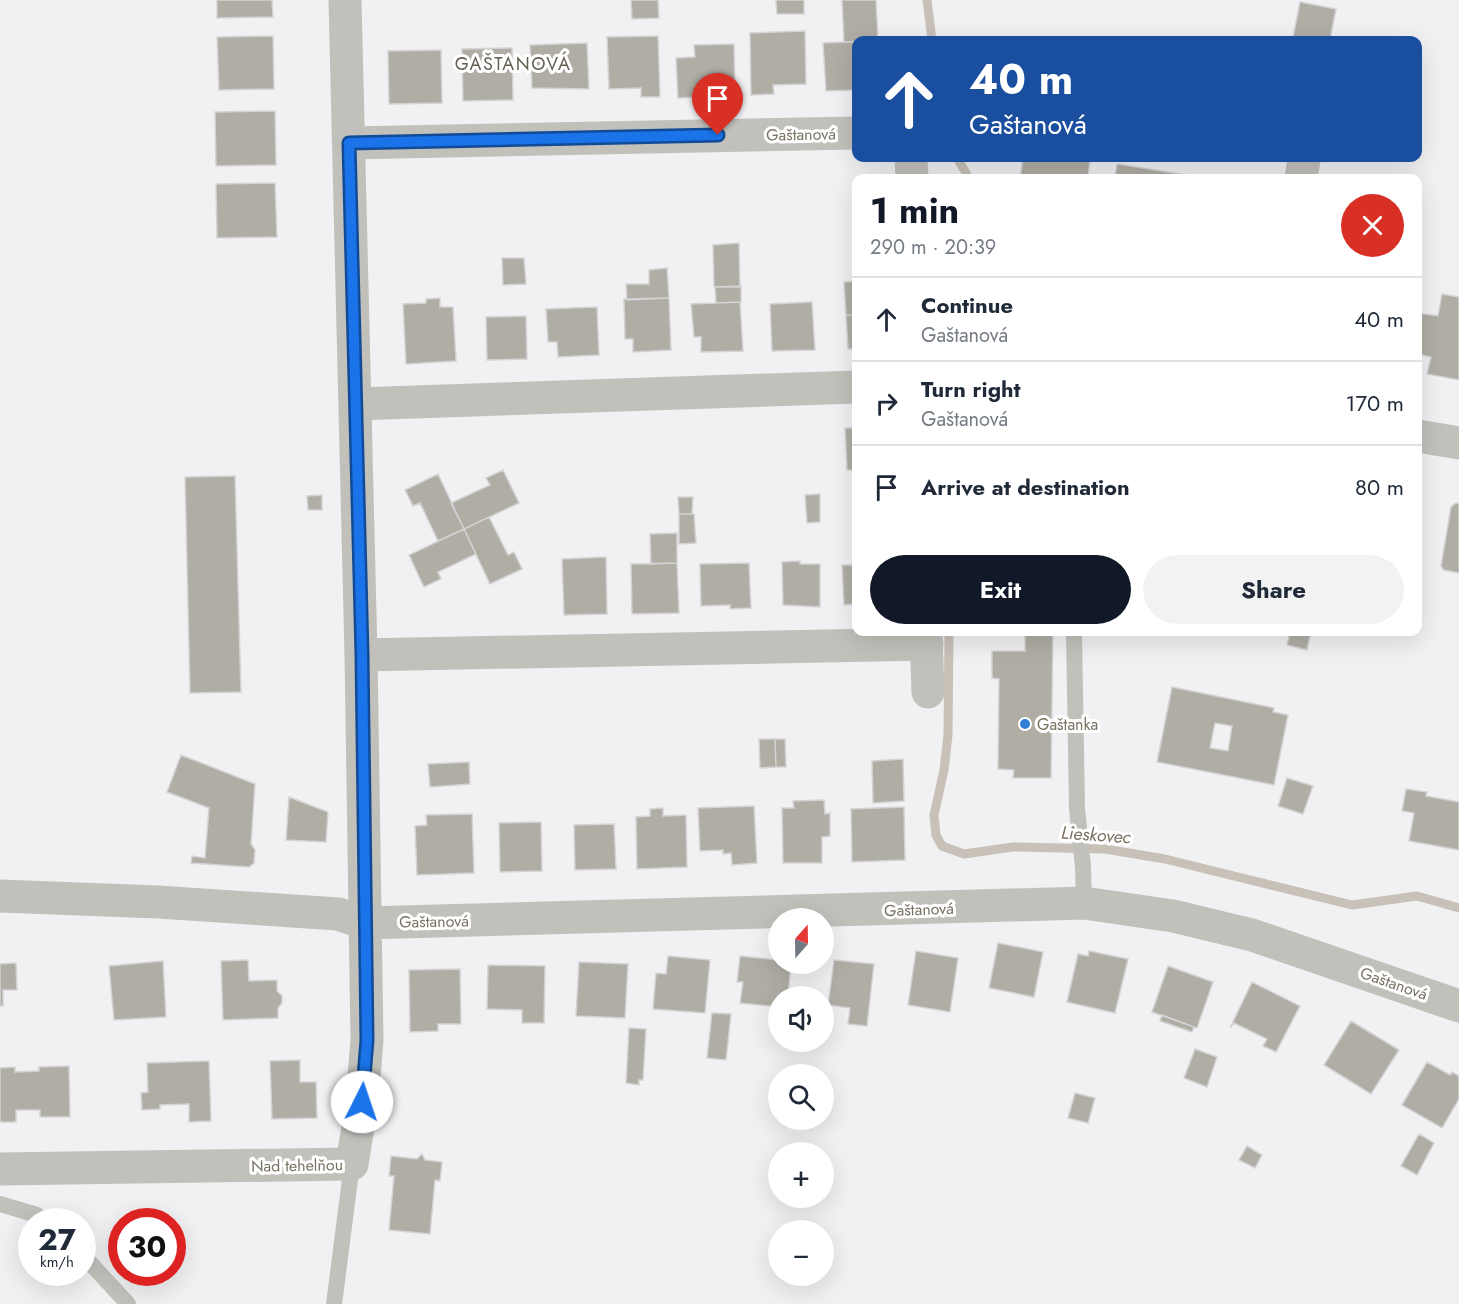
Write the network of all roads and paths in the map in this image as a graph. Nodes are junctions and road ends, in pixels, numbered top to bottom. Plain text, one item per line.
1 (345, 0) edge
2 (852, 133) edge
3 (349, 143) junction
4 (852, 387) edge
5 (355, 404) junction
6 (1422, 437) edge
7 (1459, 443) edge
8 (1074, 636) edge
9 (926, 638) edge
10 (362, 654) junction
11 (928, 692) dead end
12 (0, 896) edge
13 (1084, 903) junction
14 (365, 923) junction
15 (1459, 1006) edge
16 (352, 1164) junction
17 (0, 1169) edge
18 (0, 1204) edge
19 (18, 1209) edge
20 (96, 1269) edge
21 (128, 1304) edge
22 (334, 1304) edge

1 - 3 street
2 - 3 street, Gaštanová
3 - 5 street
4 - 5 street
5 - 10 street
6 - 7 street
8 - 13 lane
9 - 10 street
9 - 11 street
10 - 14 street
12 - 14 street, Gaštanová
13 - 14 street, Gaštanová
13 - 15 street, Gaštanová
14 - 16 street, Nad tehelňou
16 - 17 street, Nad tehelňou
16 - 22 lane
18 - 19 lane
20 - 21 lane

